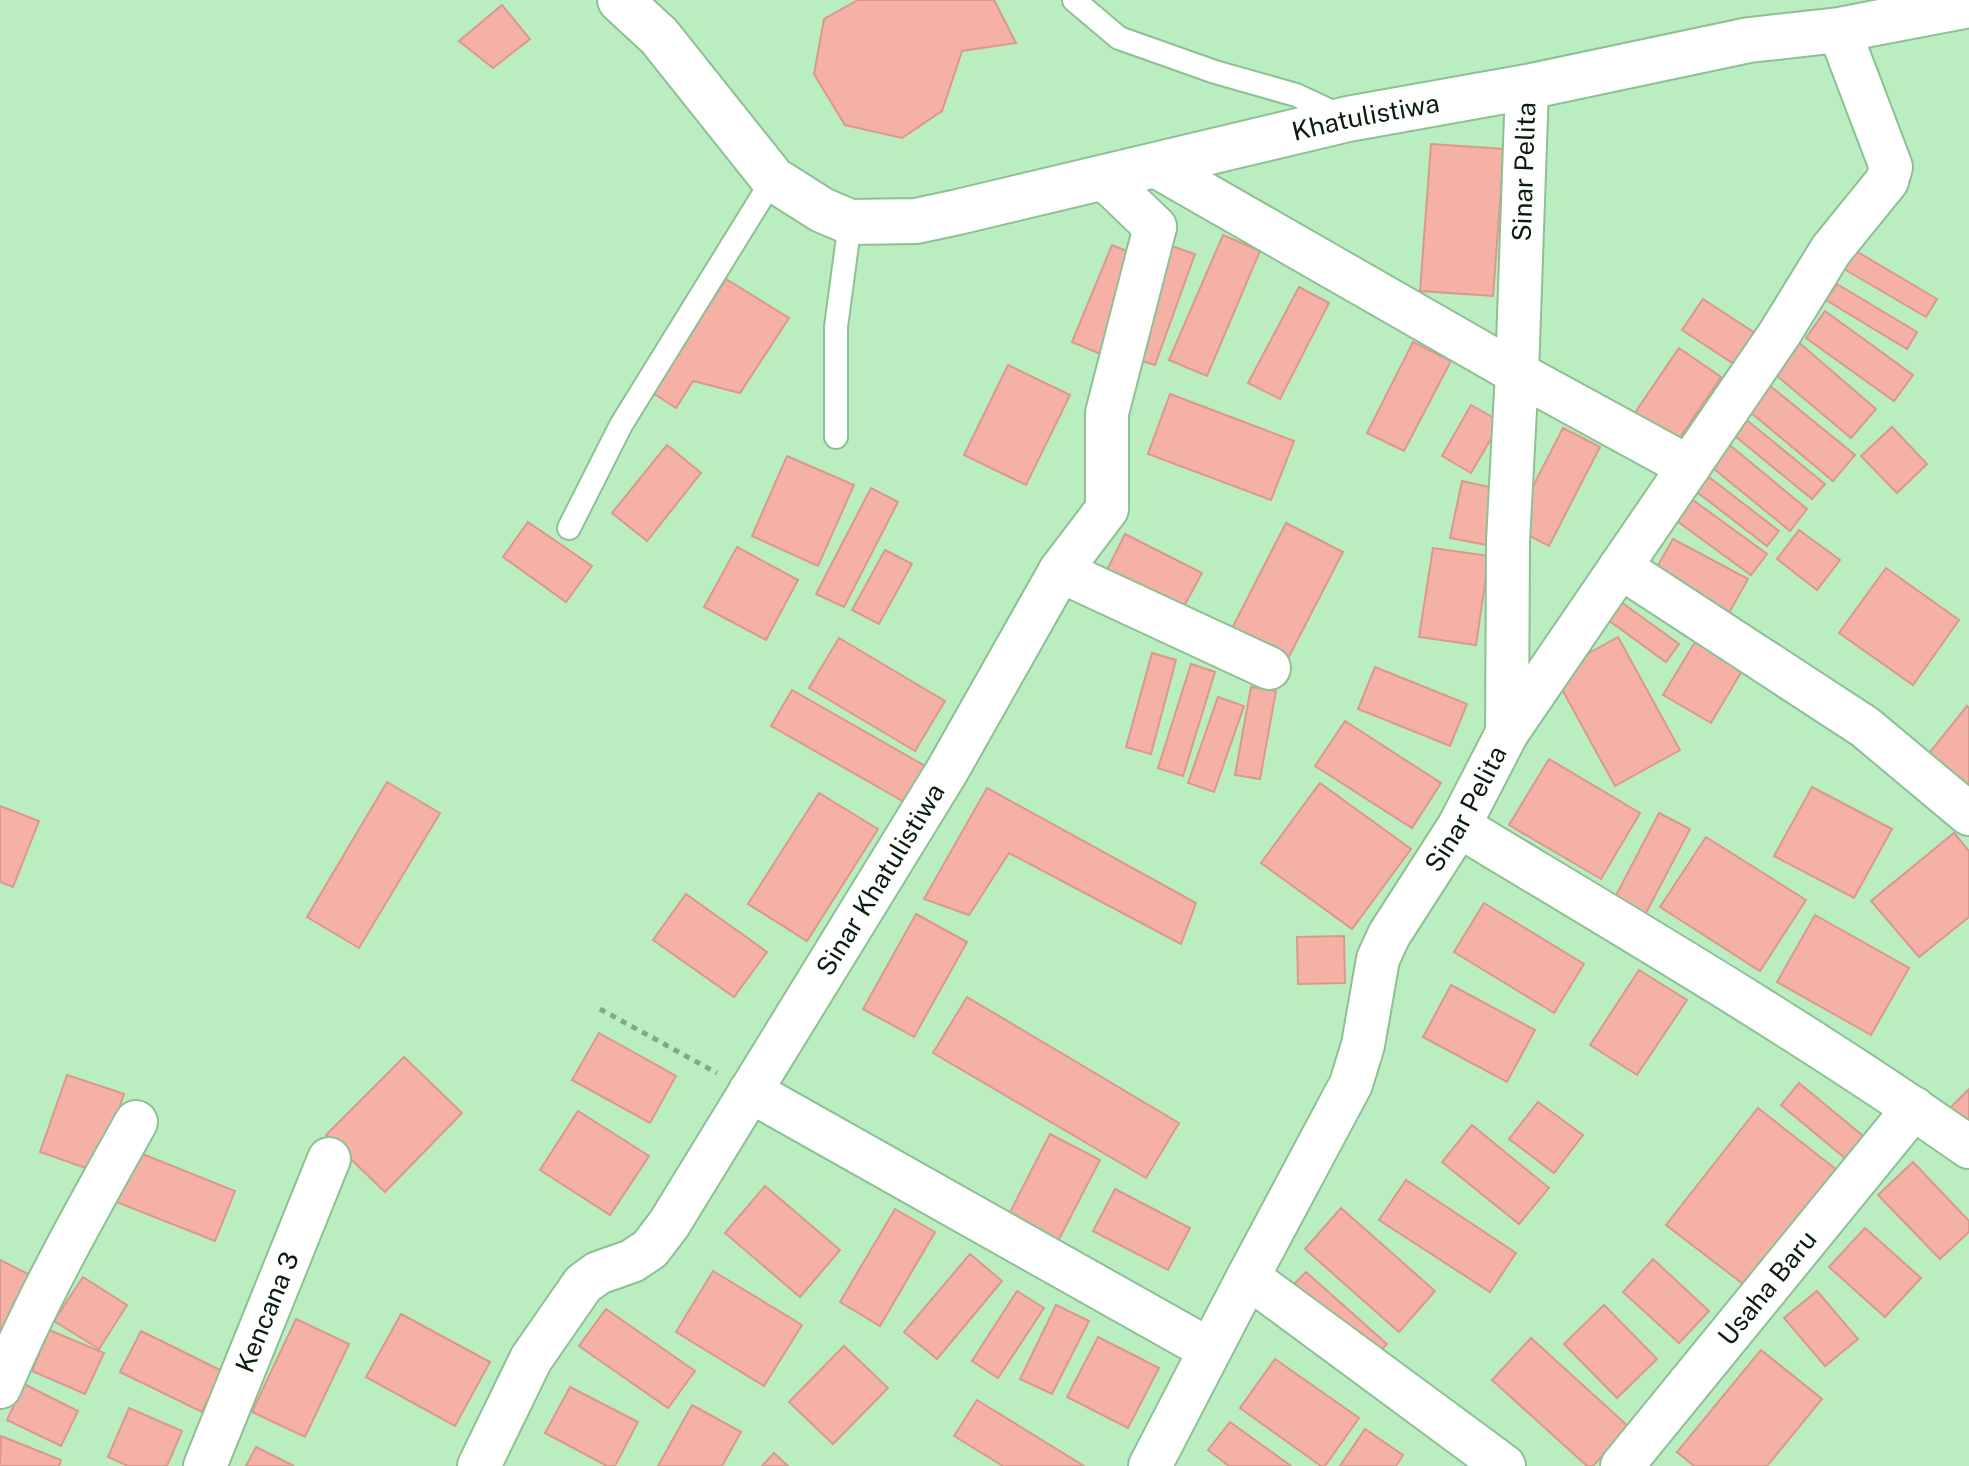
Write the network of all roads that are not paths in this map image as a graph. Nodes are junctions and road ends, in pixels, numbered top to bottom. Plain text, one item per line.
1 (620, 0) edge
2 (1074, 0) edge
3 (1969, 5) edge
4 (1839, 30) junction
5 (1527, 87) junction
6 (1348, 119) junction
7 (1154, 165) junction
8 (1104, 178) junction
9 (773, 179) junction
10 (1211, 198) junction
11 (850, 222) junction
12 (1155, 227) junction
13 (1517, 373) junction
14 (836, 437) dead end
15 (1689, 467) junction
16 (569, 528) dead end
17 (1620, 567) junction
18 (1060, 571) junction
19 (1269, 668) dead end
20 (1507, 733) junction
21 (1969, 814) edge
22 (1459, 826) junction
23 (750, 1091) junction
24 (1914, 1108) junction
25 (136, 1122) dead end
26 (1969, 1147) edge
27 (329, 1159) dead end
28 (1248, 1277) junction
29 (1210, 1350) junction
30 (0, 1387) edge
31 (205, 1466) edge
32 (479, 1466) edge
33 (1150, 1466) edge
34 (1504, 1466) edge
35 (1622, 1466) edge

1 - 9 highway, Khatulistiwa
2 - 6 lane
3 - 4 highway, Khatulistiwa
4 - 5 highway, Khatulistiwa
4 - 15 street
5 - 6 highway, Khatulistiwa
5 - 13 street, Sinar Pelita
6 - 7 highway, Khatulistiwa
7 - 8 highway, Khatulistiwa
7 - 10 street
8 - 11 highway, Khatulistiwa
8 - 12 street
9 - 11 highway, Khatulistiwa
9 - 16 lane
10 - 12 street
10 - 13 street
11 - 14 lane
12 - 18 street, Sinar Khatulistiwa
13 - 15 street
13 - 20 street, Sinar Pelita
15 - 17 street
17 - 20 street
17 - 21 street
18 - 19 street
18 - 23 street, Sinar Khatulistiwa
20 - 22 street, Sinar Pelita
22 - 24 street
22 - 28 street, Sinar Pelita
23 - 29 street
23 - 32 street, Sinar Khatulistiwa
24 - 26 street
24 - 35 street, Usaha Baru
25 - 30 street
27 - 31 street, Kencana 3
28 - 29 street, Sinar Pelita
28 - 34 street
29 - 33 street, Sinar Pelita

